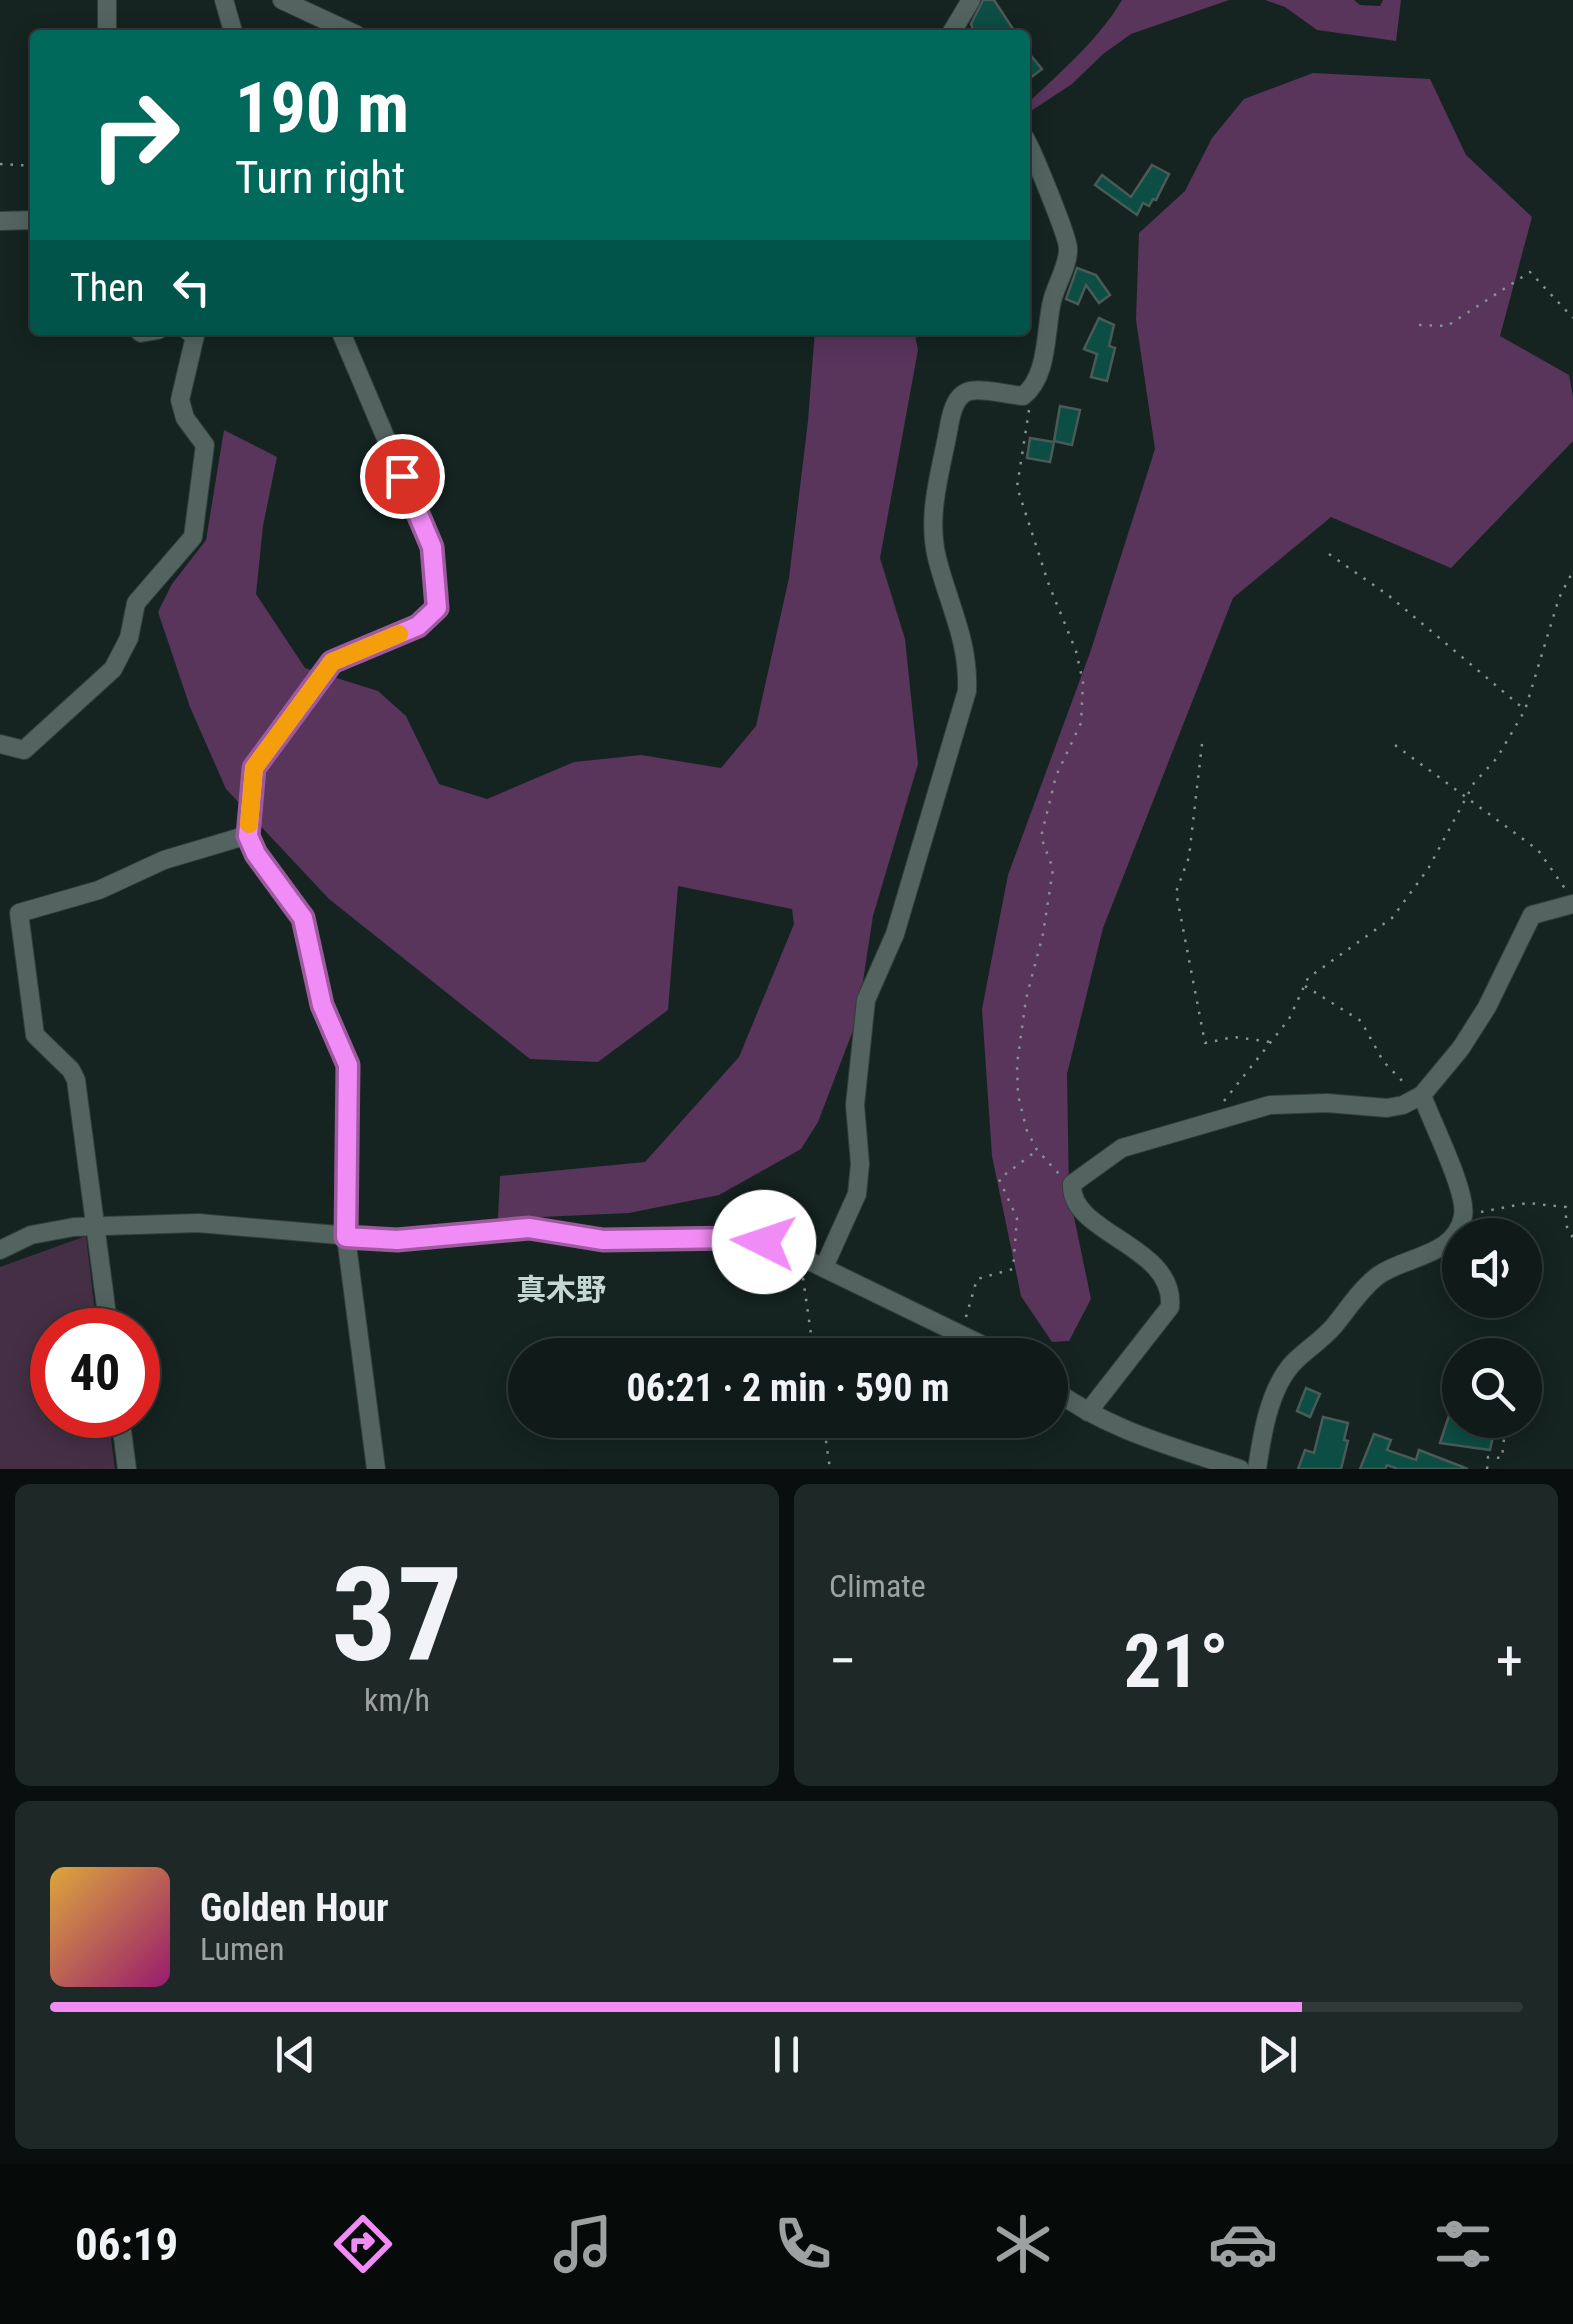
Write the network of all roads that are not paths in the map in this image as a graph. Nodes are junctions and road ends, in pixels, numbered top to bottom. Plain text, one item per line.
1 (107, 0) edge
2 (224, 0) edge
3 (282, 0) edge
4 (971, 0) edge
5 (107, 30) edge
6 (233, 30) edge
7 (346, 30) edge
8 (953, 30) edge
9 (1030, 147) edge
10 (30, 220) edge
11 (0, 221) edge
12 (193, 335) edge
13 (342, 335) edge
14 (0, 744) edge
15 (248, 836) junction
16 (1573, 901) edge
17 (1420, 1096) junction
18 (96, 1226) junction
19 (346, 1237) junction
20 (0, 1250) edge
21 (824, 1267) junction
22 (106, 1308) edge
23 (971, 1338) edge
24 (1068, 1399) edge
25 (1088, 1412) junction
26 (123, 1438) edge
27 (127, 1469) edge
28 (376, 1469) edge
29 (1240, 1469) edge
30 (1257, 1469) edge

1 - 5 street
2 - 6 street
3 - 7 street
4 - 8 street
9 - 21 street
10 - 11 street
12 - 14 street
13 - 15 street
15 - 18 street
15 - 19 street
16 - 17 street
17 - 25 street
17 - 30 street
18 - 19 street
18 - 20 street
18 - 22 street
19 - 21 street
19 - 28 street
21 - 23 street
24 - 25 street
25 - 29 street
26 - 27 street

